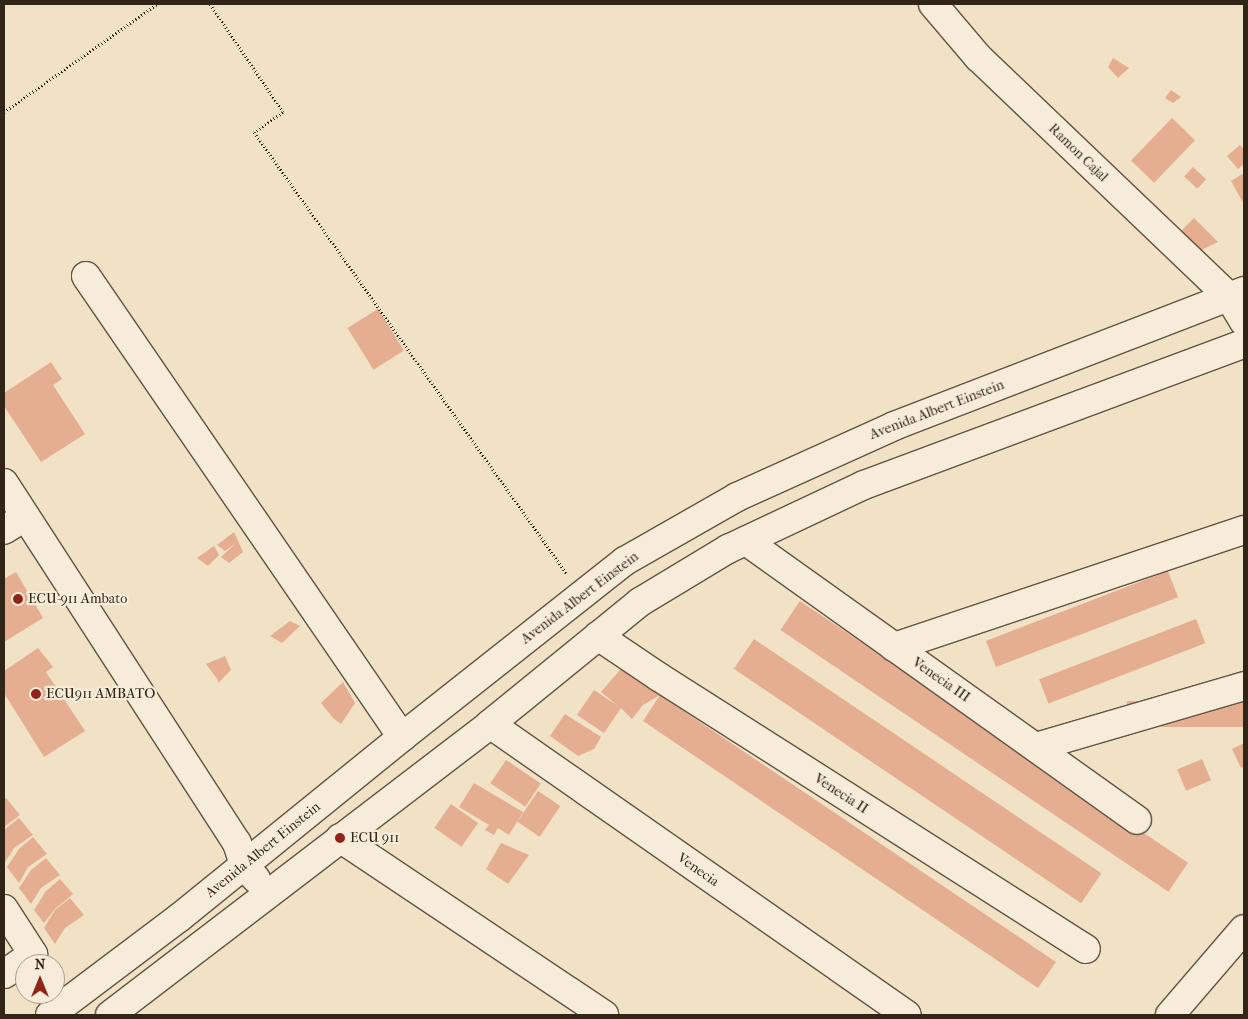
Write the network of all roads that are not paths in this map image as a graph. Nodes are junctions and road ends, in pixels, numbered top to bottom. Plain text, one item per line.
1 (933, 4) edge
2 (86, 276) dead end
3 (1236, 294) edge
4 (1244, 322) edge
5 (1244, 344) edge
6 (4, 483) edge
7 (14, 524) edge
8 (1244, 530) edge
9 (746, 541) junction
10 (598, 636) junction
11 (894, 647) junction
12 (1244, 686) edge
13 (490, 724) junction
14 (402, 737) junction
15 (1036, 747) junction
16 (1137, 820) dead end
17 (340, 838) junction
18 (244, 865) junction
19 (268, 894) junction
20 (4, 909) edge
21 (1244, 928) edge
22 (1086, 949) dead end
23 (4, 974) edge
24 (50, 1015) edge
25 (110, 1015) edge
26 (604, 1015) edge
27 (907, 1015) edge
28 (1170, 1015) edge

1 - 3 street, Ramon Cajal
2 - 14 street
3 - 4 street, Ramon Cajal
3 - 14 street, Avenida Albert Einstein
5 - 9 street
6 - 7 street
7 - 18 street
8 - 11 street
9 - 10 street
9 - 11 street, Venecia III
10 - 13 street
10 - 22 street, Venecia II
11 - 15 street, Venecia III
12 - 15 street
13 - 17 street
13 - 27 street, Venecia
14 - 18 street, Avenida Albert Einstein
15 - 16 street, Venecia III
17 - 19 street
17 - 26 street
18 - 19 street
18 - 24 street, Avenida Albert Einstein
19 - 25 street
20 - 23 street
21 - 28 street

